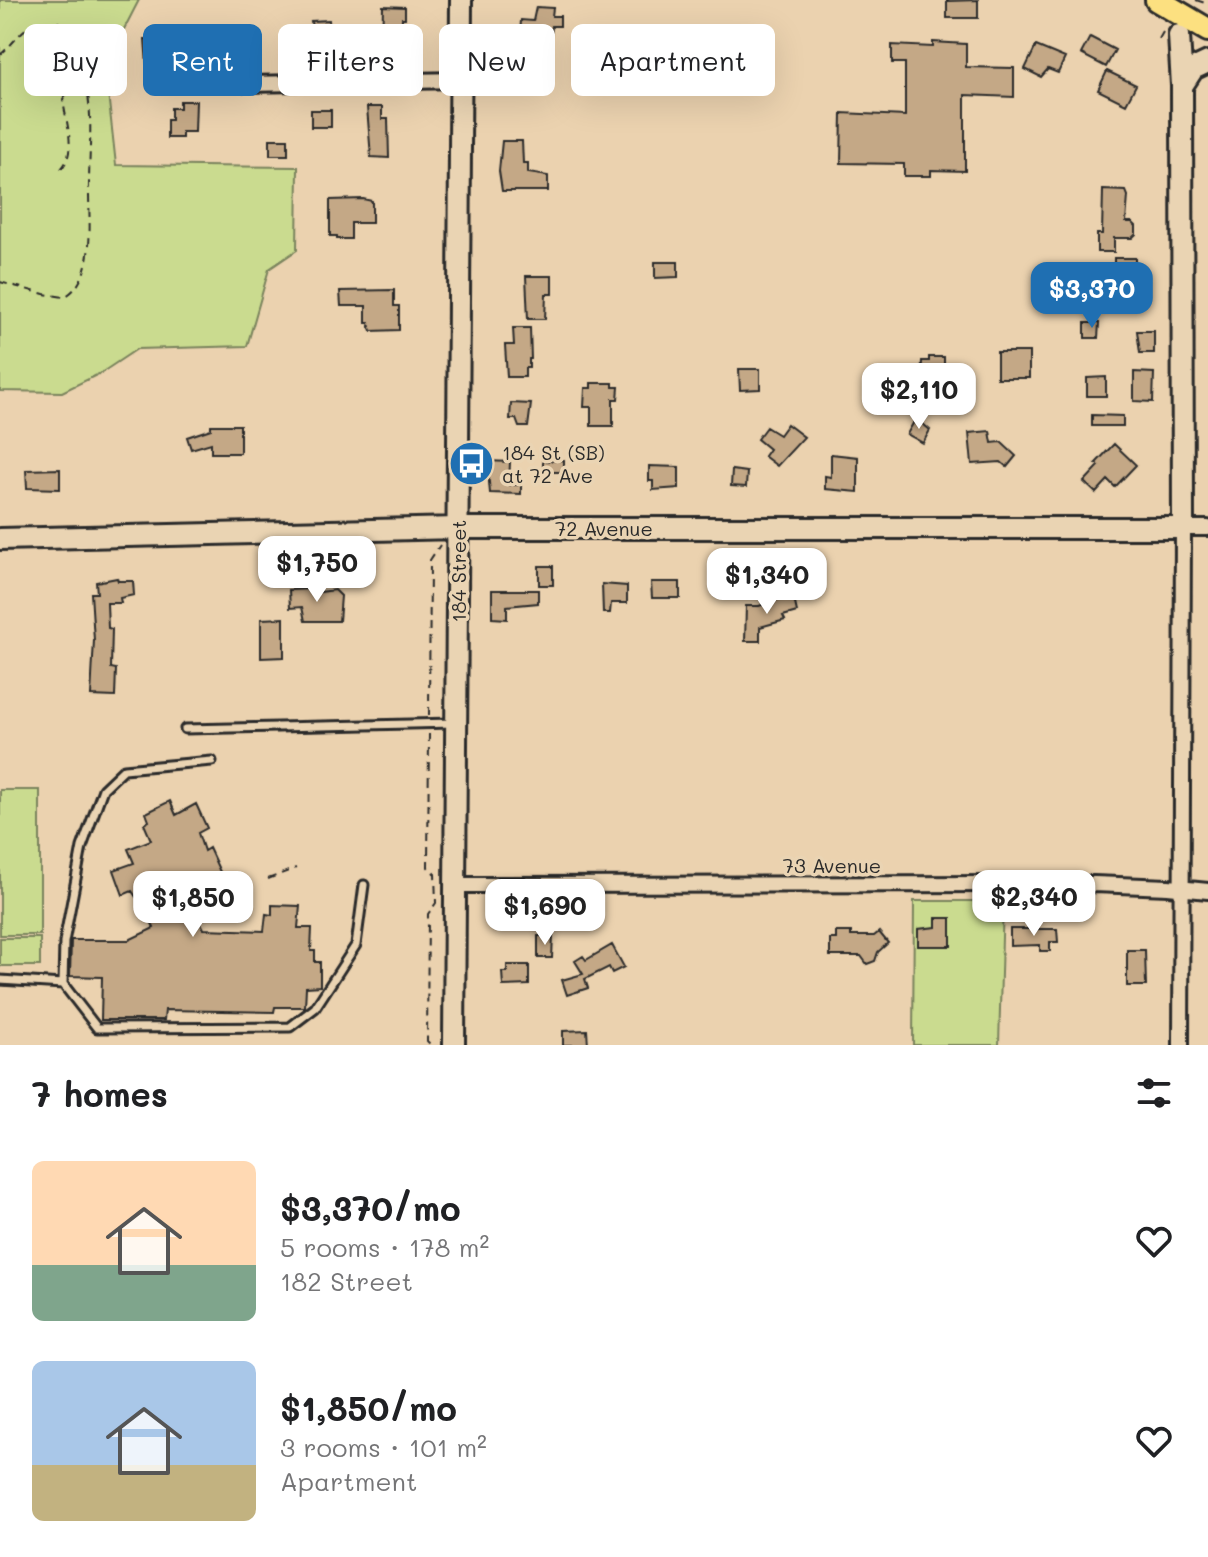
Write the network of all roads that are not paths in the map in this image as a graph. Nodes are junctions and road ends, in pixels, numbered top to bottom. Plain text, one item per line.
1 (461, 0) edge
2 (1157, 0) edge
3 (461, 24) edge
4 (1208, 30) edge
5 (1179, 35) dead end
6 (1208, 62) edge
7 (439, 80) edge
8 (262, 84) edge
9 (1182, 86) junction
10 (461, 96) edge
11 (458, 528) junction
12 (1183, 528) junction
13 (1208, 528) edge
14 (0, 539) edge
15 (456, 723) junction
16 (185, 729) dead end
17 (212, 761) dead end
18 (364, 885) dead end
19 (455, 885) junction
20 (1182, 889) junction
21 (1208, 891) edge
22 (0, 980) edge
23 (63, 984) junction
24 (454, 1045) edge
25 (1181, 1045) edge

1 - 3 main road, 184 Street
2 - 4 main road
5 - 9 main road
6 - 9 main road
7 - 8 street
9 - 12 main road
10 - 11 main road, 184 Street
11 - 12 main road, 72 Avenue
11 - 14 main road, 72 Avenue
11 - 15 main road, 184 Street
12 - 13 street, 72 Avenue
12 - 20 street
15 - 16 lane
15 - 19 main road, 184 Street
17 - 23 lane
18 - 23 lane
19 - 20 street, 73 Avenue
19 - 24 main road, 184 Street
20 - 21 street, 73 Avenue
20 - 25 street
22 - 23 lane

